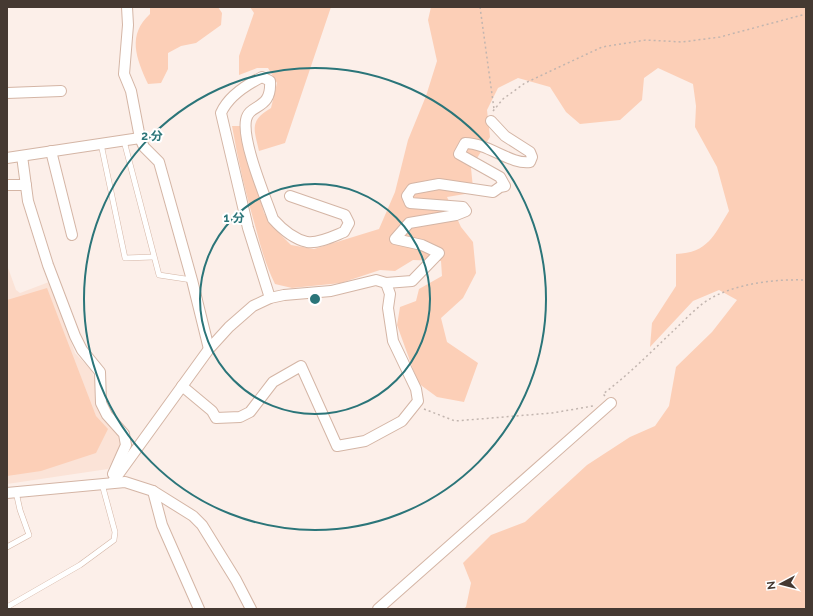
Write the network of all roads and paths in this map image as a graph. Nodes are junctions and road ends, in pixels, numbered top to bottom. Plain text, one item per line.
1 (127, 7) edge
2 (480, 7) edge
3 (806, 14) edge
4 (61, 91) dead end
5 (7, 93) edge
6 (494, 109) junction
7 (493, 124) junction
8 (140, 138) junction
9 (124, 140) junction
10 (101, 144) junction
11 (51, 151) junction
12 (22, 156) junction
13 (7, 158) edge
14 (26, 185) junction
15 (7, 186) edge
16 (290, 196) dead end
17 (72, 235) dead end
18 (154, 257) junction
19 (192, 280) junction
20 (806, 280) edge
21 (386, 283) junction
22 (270, 298) junction
23 (209, 349) junction
24 (182, 386) junction
25 (418, 400) junction
26 (611, 403) junction
27 (109, 482) junction
28 (153, 491) junction
29 (12, 493) edge
30 (7, 547) edge
31 (7, 607) edge
32 (200, 609) edge
33 (251, 609) edge
34 (378, 609) edge

1 - 8 street
2 - 6 path
3 - 6 path
4 - 5 street
6 - 7 path
6 - 7 path
7 - 21 street
8 - 9 street
8 - 19 street
9 - 10 street
9 - 18 lane
10 - 11 street
10 - 18 lane
11 - 12 street
11 - 17 street
12 - 13 street
12 - 14 street
14 - 15 street
14 - 27 street
16 - 22 street
18 - 19 lane
19 - 23 street
20 - 26 path
21 - 22 street
21 - 25 street
22 - 23 street
23 - 24 street
24 - 25 street
24 - 27 street
25 - 26 path
26 - 34 street
27 - 28 street
27 - 29 street
27 - 31 lane
28 - 32 street
28 - 33 street
29 - 30 lane

